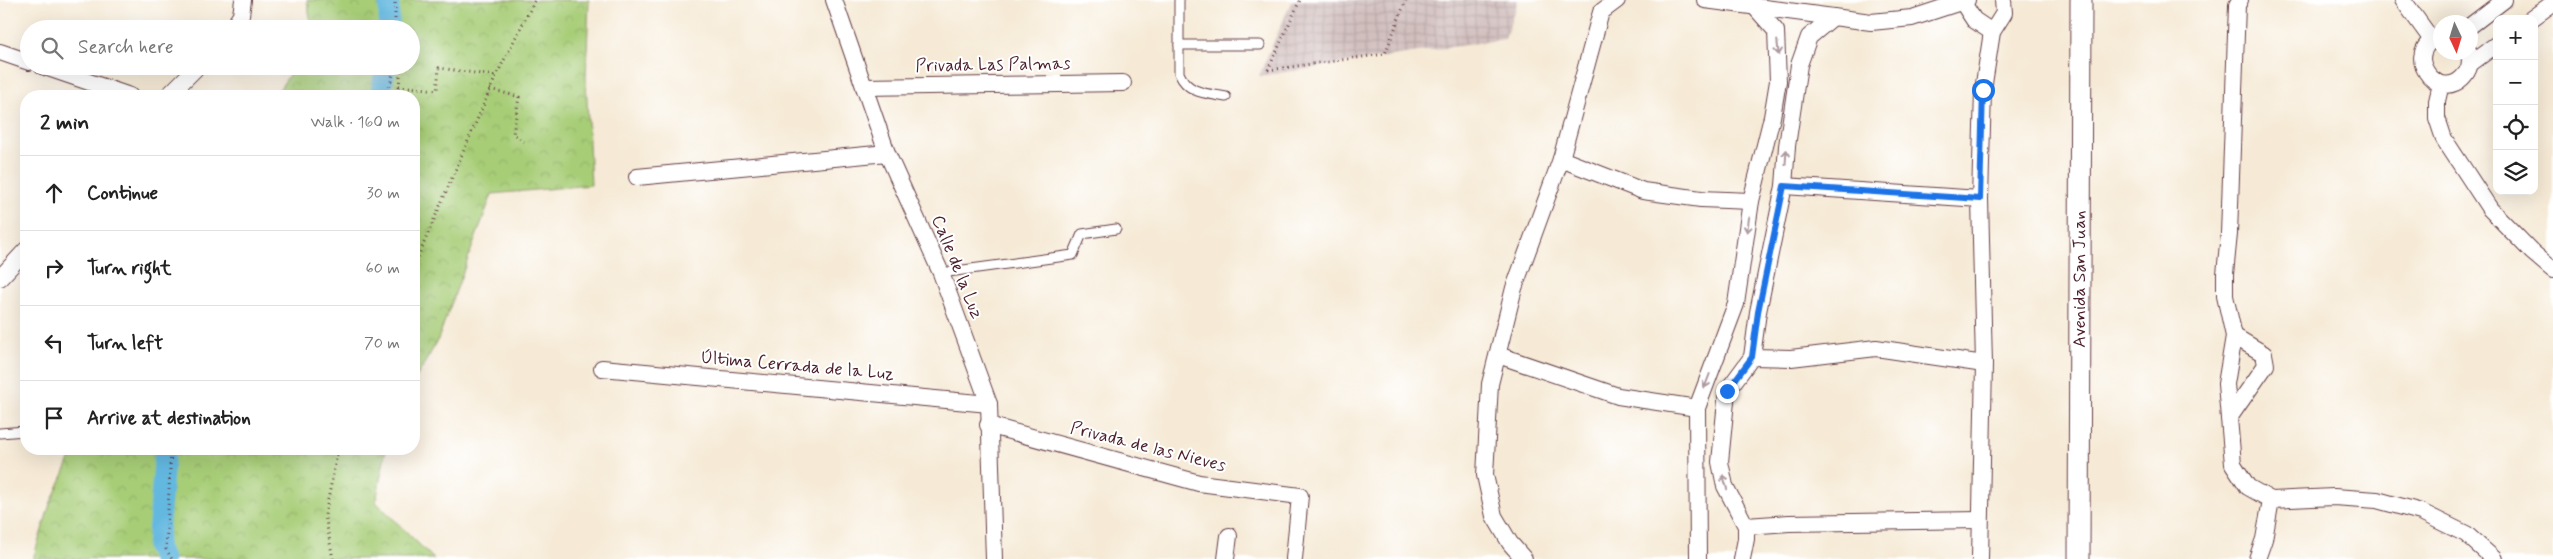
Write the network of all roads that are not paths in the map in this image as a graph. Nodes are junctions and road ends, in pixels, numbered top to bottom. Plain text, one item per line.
1 (243, 0) edge
2 (834, 0) edge
3 (1179, 0) edge
4 (1617, 0) edge
5 (1705, 0) edge
6 (2003, 0) edge
7 (2081, 0) edge
8 (2240, 0) edge
9 (2403, 0) edge
10 (2504, 0) edge
11 (1965, 1) edge
12 (2553, 3) edge
13 (1755, 7) junction
14 (2536, 15) edge
15 (1833, 17) junction
16 (237, 20) edge
17 (2478, 20) edge
18 (1992, 32) junction
19 (2433, 35) edge
20 (2433, 42) edge
21 (1179, 45) junction
22 (1260, 45) dead end
23 (2493, 46) edge
24 (0, 52) edge
25 (2478, 54) edge
26 (20, 59) edge
27 (2470, 60) edge
28 (68, 75) edge
29 (189, 75) edge
30 (1123, 83) dead end
31 (2441, 84) junction
32 (864, 87) junction
33 (112, 90) edge
34 (174, 90) edge
35 (1226, 97) dead end
36 (887, 153) junction
37 (1561, 159) junction
38 (637, 177) dead end
39 (1784, 186) junction
40 (1980, 199) junction
41 (1751, 201) junction
42 (1116, 229) dead end
43 (20, 256) edge
44 (2553, 270) edge
45 (941, 273) junction
46 (0, 278) edge
47 (2234, 336) junction
48 (1498, 355) junction
49 (1752, 357) junction
50 (1984, 364) junction
51 (602, 368) dead end
52 (989, 404) junction
53 (1697, 408) junction
54 (2229, 418) junction
55 (988, 425) junction
56 (20, 431) edge
57 (0, 433) edge
58 (2271, 500) junction
59 (1979, 520) junction
60 (1746, 526) junction
61 (1229, 536) dead end
62 (994, 559) edge
63 (1226, 559) edge
64 (1294, 559) edge
65 (1524, 559) edge
66 (1698, 559) edge
67 (1742, 559) edge
68 (1980, 559) edge
69 (2079, 559) edge
70 (2257, 559) edge
71 (2494, 559) edge

1 - 16 street
2 - 32 street, Calle de la Luz
3 - 21 lane
4 - 37 street
5 - 13 street
6 - 18 street
7 - 69 street, Avenida San Juan
8 - 47 street
9 - 19 street
10 - 17 street
11 - 15 street
11 - 18 street
12 - 14 street
13 - 15 street
13 -> 41 street
39 -> 15 street
18 - 40 street
20 - 31 street
21 - 22 lane
21 - 35 lane
23 - 25 street
24 - 26 street
27 - 31 street
28 - 33 street
29 - 34 street
30 - 32 street, Privada Las Palmas
31 - 44 street
32 - 36 street, Calle de la Luz
36 - 38 street
36 - 45 street, Calle de la Luz
37 - 41 street
37 - 48 street
39 - 40 street
39 - 49 street
40 - 50 street
41 -> 53 street
42 - 45 lane
43 - 46 street
45 - 52 street, Calle de la Luz
47 - 54 street
47 - 54 street
48 - 53 street
48 - 65 street
49 - 50 street
60 -> 49 street
50 - 59 street
51 - 52 street, Última Cerrada de la Luz
52 - 55 street, Calle de la Luz
53 - 66 street
54 - 58 street
55 - 62 street, Calle de la Luz
55 - 64 street, Privada de las Nieves
56 - 57 lane
58 - 70 street
58 - 71 street
59 - 60 street
59 - 68 street
60 - 67 street
61 - 63 street

